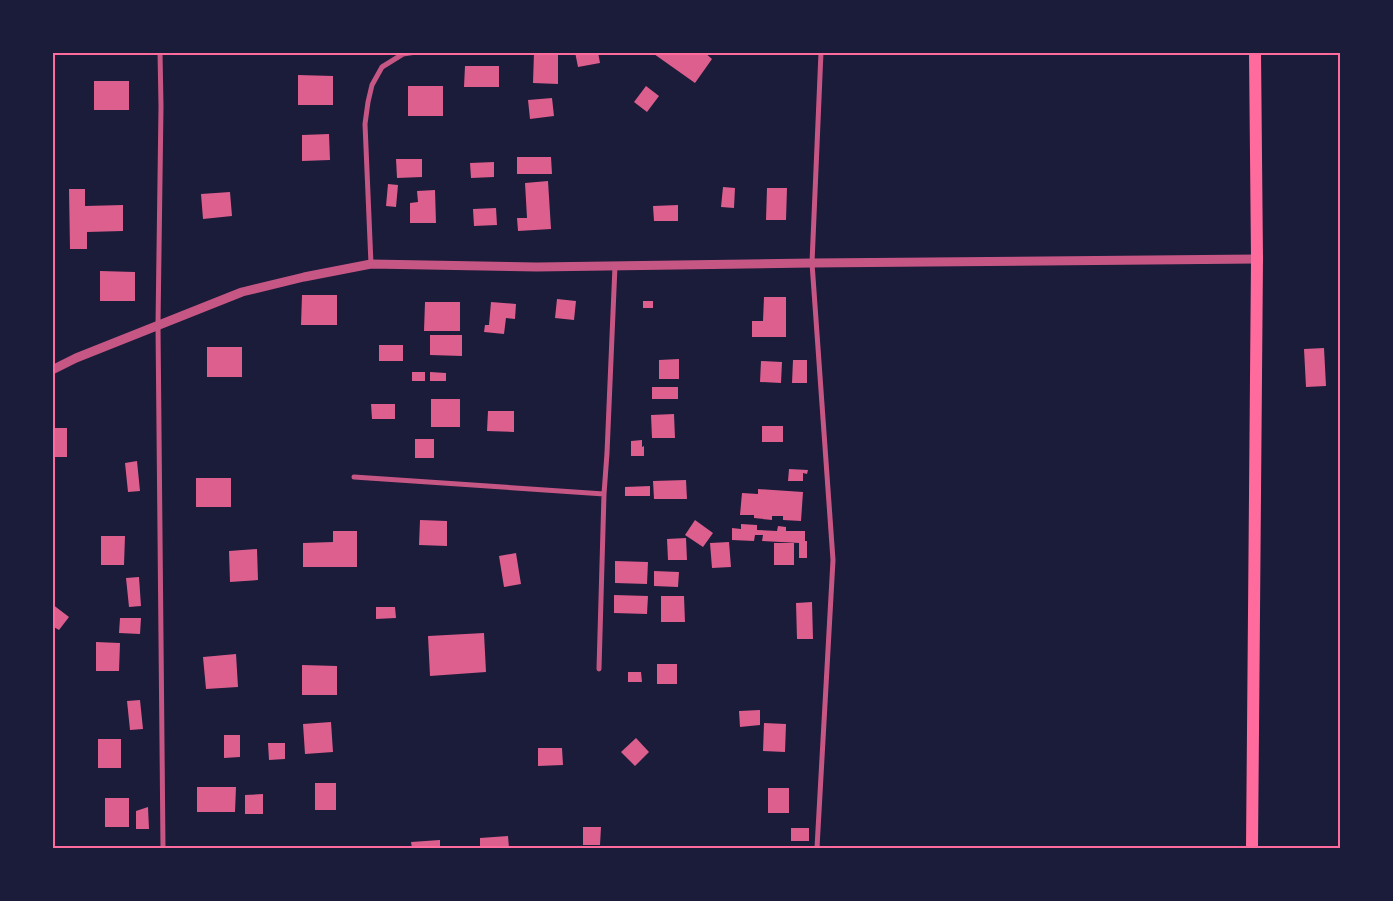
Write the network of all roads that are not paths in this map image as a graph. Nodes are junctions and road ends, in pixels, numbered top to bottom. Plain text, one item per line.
1 (160, 52) edge
2 (416, 52) edge
3 (822, 52) edge
4 (1255, 52) edge
5 (1257, 259) junction
6 (812, 263) junction
7 (371, 264) junction
8 (615, 265) junction
9 (158, 325) junction
10 (52, 370) edge
11 (354, 477) dead end
12 (604, 494) junction
13 (599, 669) dead end
14 (163, 848) edge
15 (817, 848) edge
16 (1252, 848) edge

1 - 9 street
2 - 7 street
3 - 6 street
4 - 5 main road
5 - 6 street
5 - 16 main road
6 - 8 street
6 - 15 street
7 - 8 street
7 - 9 street
8 - 12 street
9 - 10 street
9 - 14 street
11 - 12 street
12 - 13 street

